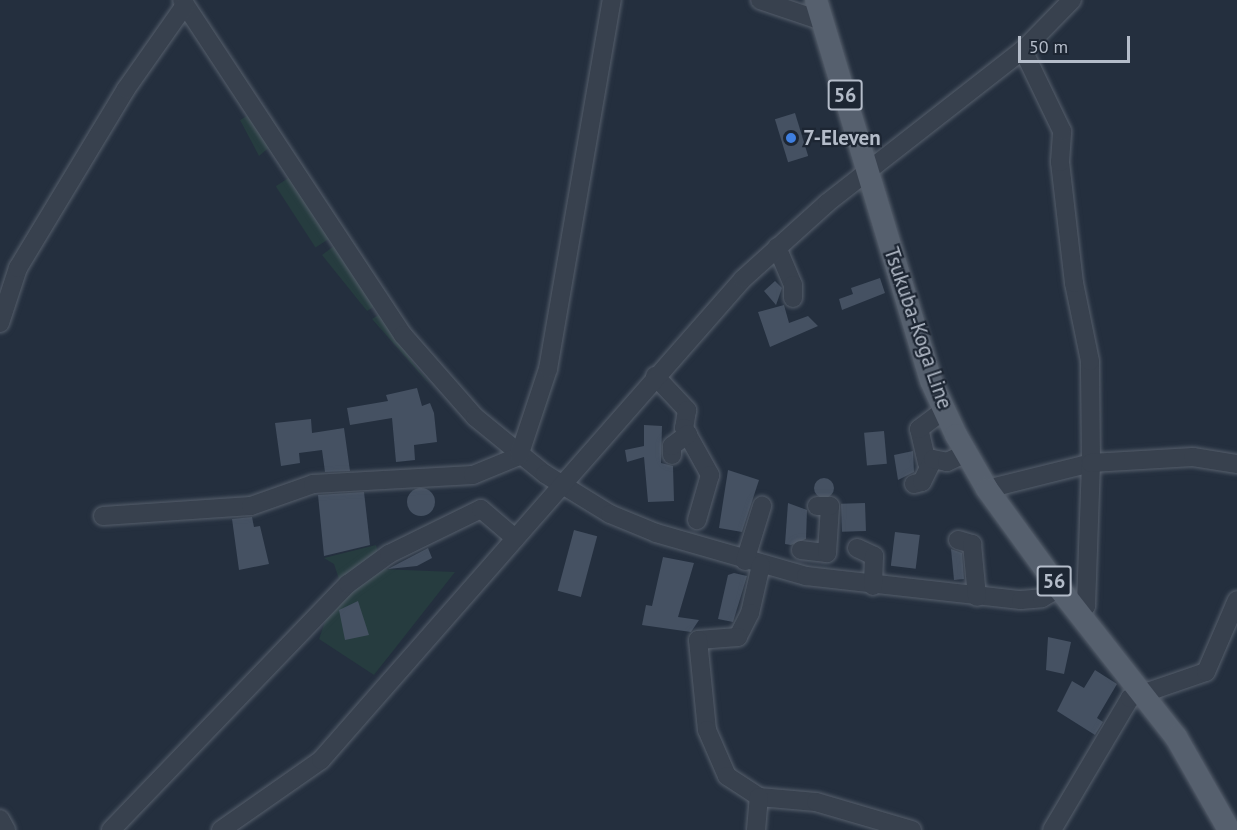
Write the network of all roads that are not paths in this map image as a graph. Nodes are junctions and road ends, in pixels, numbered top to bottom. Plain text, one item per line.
1 (612, 0) edge
2 (760, 0) edge
3 (1072, 0) edge
4 (184, 2) edge
5 (819, 10) edge
6 (1023, 50) junction
7 (867, 171) junction
8 (777, 248) junction
9 (793, 298) dead end
10 (0, 323) edge
11 (655, 376) junction
12 (945, 410) junction
13 (688, 434) junction
14 (966, 453) junction
15 (672, 455) dead end
16 (519, 456) junction
17 (1091, 463) junction
18 (927, 464) junction
19 (1237, 464) edge
20 (559, 483) junction
21 (914, 484) dead end
22 (987, 489) junction
23 (762, 506) dead end
24 (817, 506) dead end
25 (103, 516) dead end
26 (697, 520) dead end
27 (515, 538) junction
28 (958, 540) dead end
29 (857, 548) dead end
30 (801, 550) dead end
31 (827, 553) junction
32 (753, 563) junction
33 (824, 579) junction
34 (873, 586) junction
35 (1059, 588) junction
36 (977, 597) junction
37 (1237, 600) edge
38 (1079, 614) junction
39 (1141, 690) junction
40 (759, 797) junction
41 (0, 819) edge
42 (6, 830) edge
43 (111, 830) edge
44 (220, 830) edge
45 (756, 830) edge
46 (912, 830) edge
47 (1052, 830) edge
48 (1229, 830) edge

1 - 16 street
2 - 5 street
3 - 6 street
4 - 10 street
4 - 16 street
5 - 7 main road, Tsukuba-Koga Line / 56
6 - 7 street
6 - 17 street
7 - 8 street
7 - 12 main road, Tsukuba-Koga Line / 56
8 - 9 street
8 - 11 street
11 - 13 street
11 - 20 street
12 - 14 main road, Tsukuba-Koga Line / 56
12 - 18 street
13 - 15 street
13 - 26 street
14 - 18 street
14 - 22 main road, Tsukuba-Koga Line / 56
16 - 20 street
16 - 25 street
17 - 19 street
17 - 22 street
17 - 38 street
18 - 21 street
20 - 27 street
20 - 32 street
22 - 35 main road, Tsukuba-Koga Line / 56
23 - 32 street
24 - 31 street
27 - 43 street
27 - 44 street
28 - 36 street
29 - 34 street
30 - 31 street
31 - 33 street
32 - 33 street
32 - 40 street
33 - 34 street
34 - 36 street
35 - 36 street
35 - 38 main road, Tsukuba-Koga Line / 56
37 - 39 street
38 - 39 main road, Tsukuba-Koga Line / 56
39 - 47 street
39 - 48 main road, Tsukuba-Koga Line / 56
40 - 45 street
40 - 46 street
41 - 42 street

